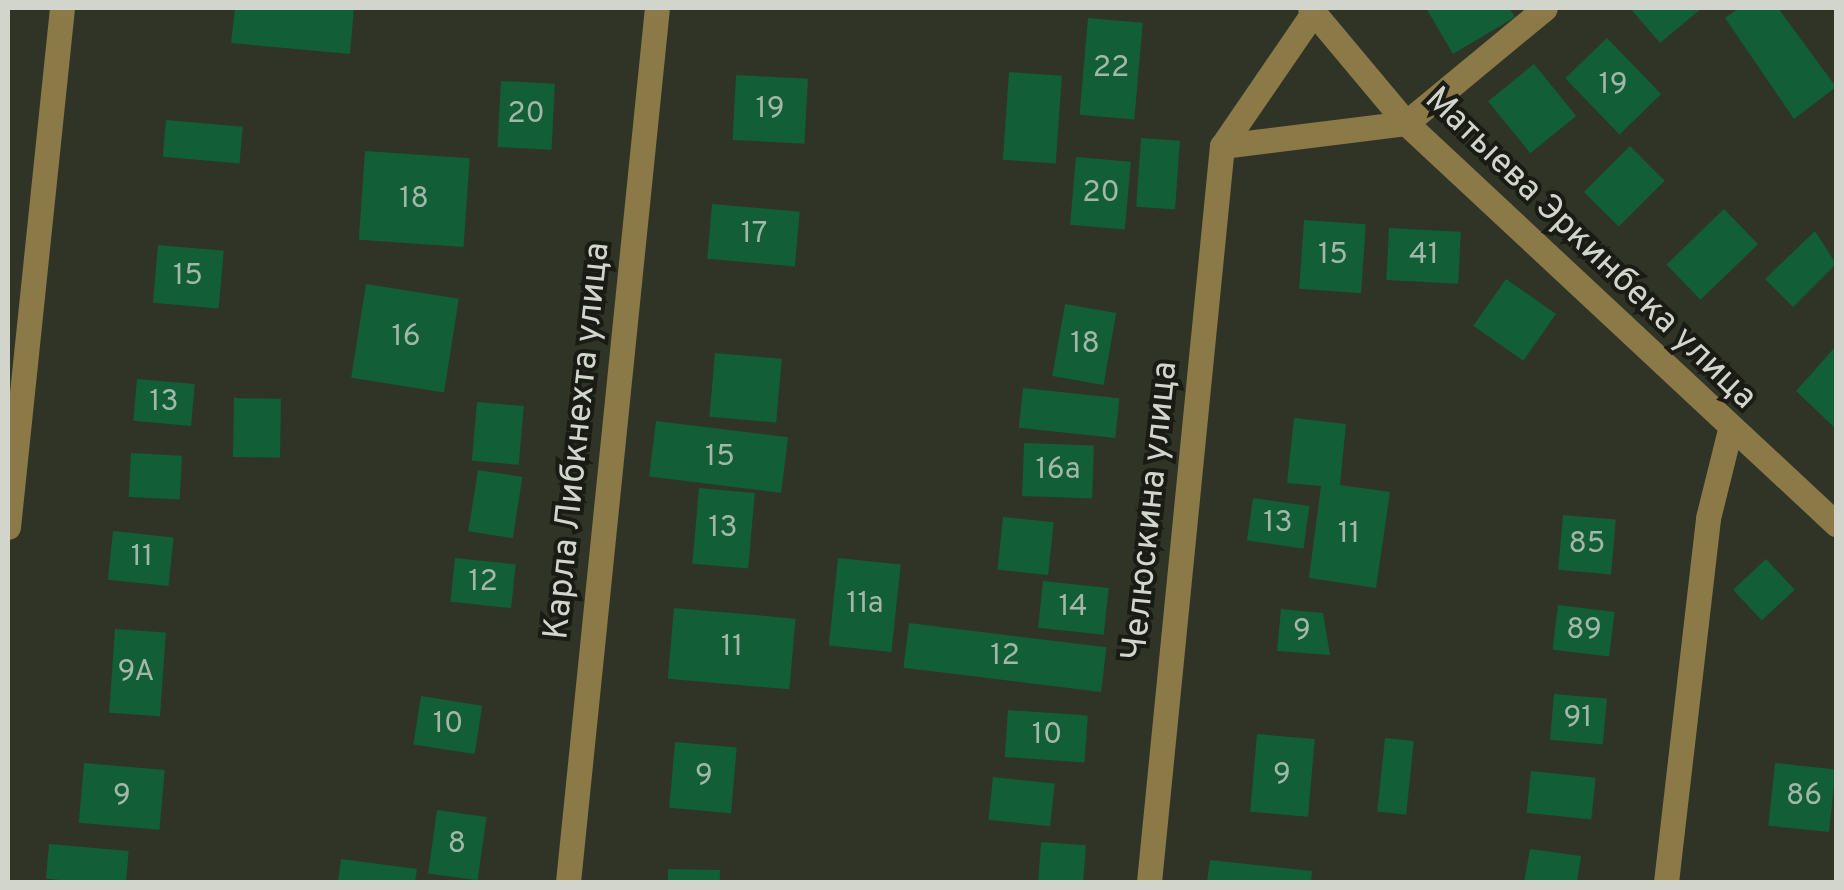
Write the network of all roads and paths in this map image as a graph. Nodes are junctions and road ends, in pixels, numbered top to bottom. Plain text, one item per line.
1 (62, 8) edge
2 (657, 8) edge
3 (1544, 8) edge
4 (1312, 10) edge
5 (1406, 122) junction
6 (1222, 146) junction
7 (1729, 434) junction
8 (1836, 524) edge
9 (8, 526) edge
10 (568, 882) edge
11 (1149, 882) edge
12 (1666, 882) edge

1 - 9 street
2 - 10 street, Карла Либкнехта улица
3 - 5 street
4 - 5 street, Матыева Эркинбека улица
4 - 6 street, Челюскина улица
5 - 6 street
5 - 7 street, Матыева Эркинбека улица
6 - 11 street, Челюскина улица
7 - 8 street, Матыева Эркинбека улица
7 - 12 street

